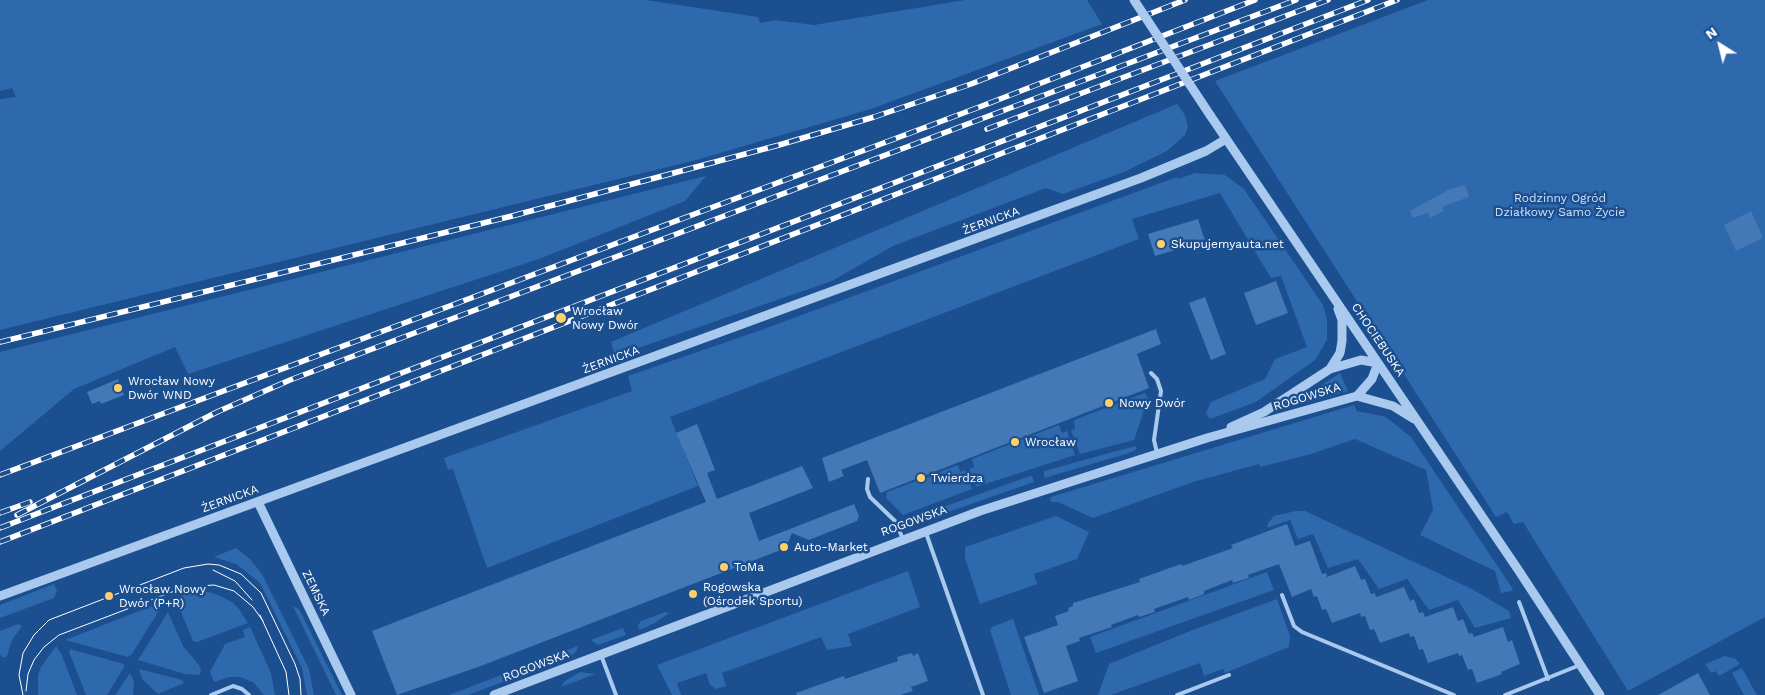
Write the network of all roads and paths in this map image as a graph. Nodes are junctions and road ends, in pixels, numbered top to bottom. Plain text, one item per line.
1 (1134, 0) edge
2 (1226, 139) junction
3 (1335, 299) junction
4 (1378, 363) junction
5 (1330, 369) junction
6 (1151, 373) dead end
7 (1357, 396) junction
8 (1418, 422) junction
9 (1207, 438) junction
10 (1157, 454) junction
11 (868, 479) dead end
12 (258, 502) junction
13 (925, 530) junction
14 (903, 539) junction
15 (1282, 595) dead end
16 (0, 596) edge
17 (1518, 602) dead end
18 (600, 654) junction
19 (1580, 665) junction
20 (1229, 676) dead end
21 (1548, 679) junction
22 (211, 695) edge
23 (249, 695) edge
24 (351, 695) edge
25 (494, 695) edge
26 (616, 695) edge
27 (983, 695) edge
28 (1177, 695) edge
29 (1454, 695) edge
30 (1505, 695) edge
31 (1600, 695) edge

1 - 2 street, CHOCIEBUSKA, bridge
2 - 3 street, CHOCIEBUSKA
2 - 12 street, ŻERNICKA
3 - 4 street, CHOCIEBUSKA
3 - 5 street, ROGOWSKA
4 - 5 street, ROGOWSKA
4 - 7 street, ROGOWSKA
4 - 8 street, CHOCIEBUSKA
5 - 9 street, ROGOWSKA
6 - 10 lane
7 - 8 street, ROGOWSKA
7 - 9 street, ROGOWSKA
8 - 19 street, CHOCIEBUSKA
9 - 10 street, ROGOWSKA
10 - 13 street, ROGOWSKA
11 - 14 lane
12 - 16 street, ŻERNICKA
12 - 24 street, ZEMSKA
13 - 14 street, ROGOWSKA
13 - 27 lane
14 - 18 street, ROGOWSKA
15 - 29 lane
17 - 21 lane
18 - 25 street, ROGOWSKA
18 - 26 lane
19 - 21 lane
19 - 31 street, CHOCIEBUSKA
20 - 28 lane
21 - 30 lane
22 - 23 lane

